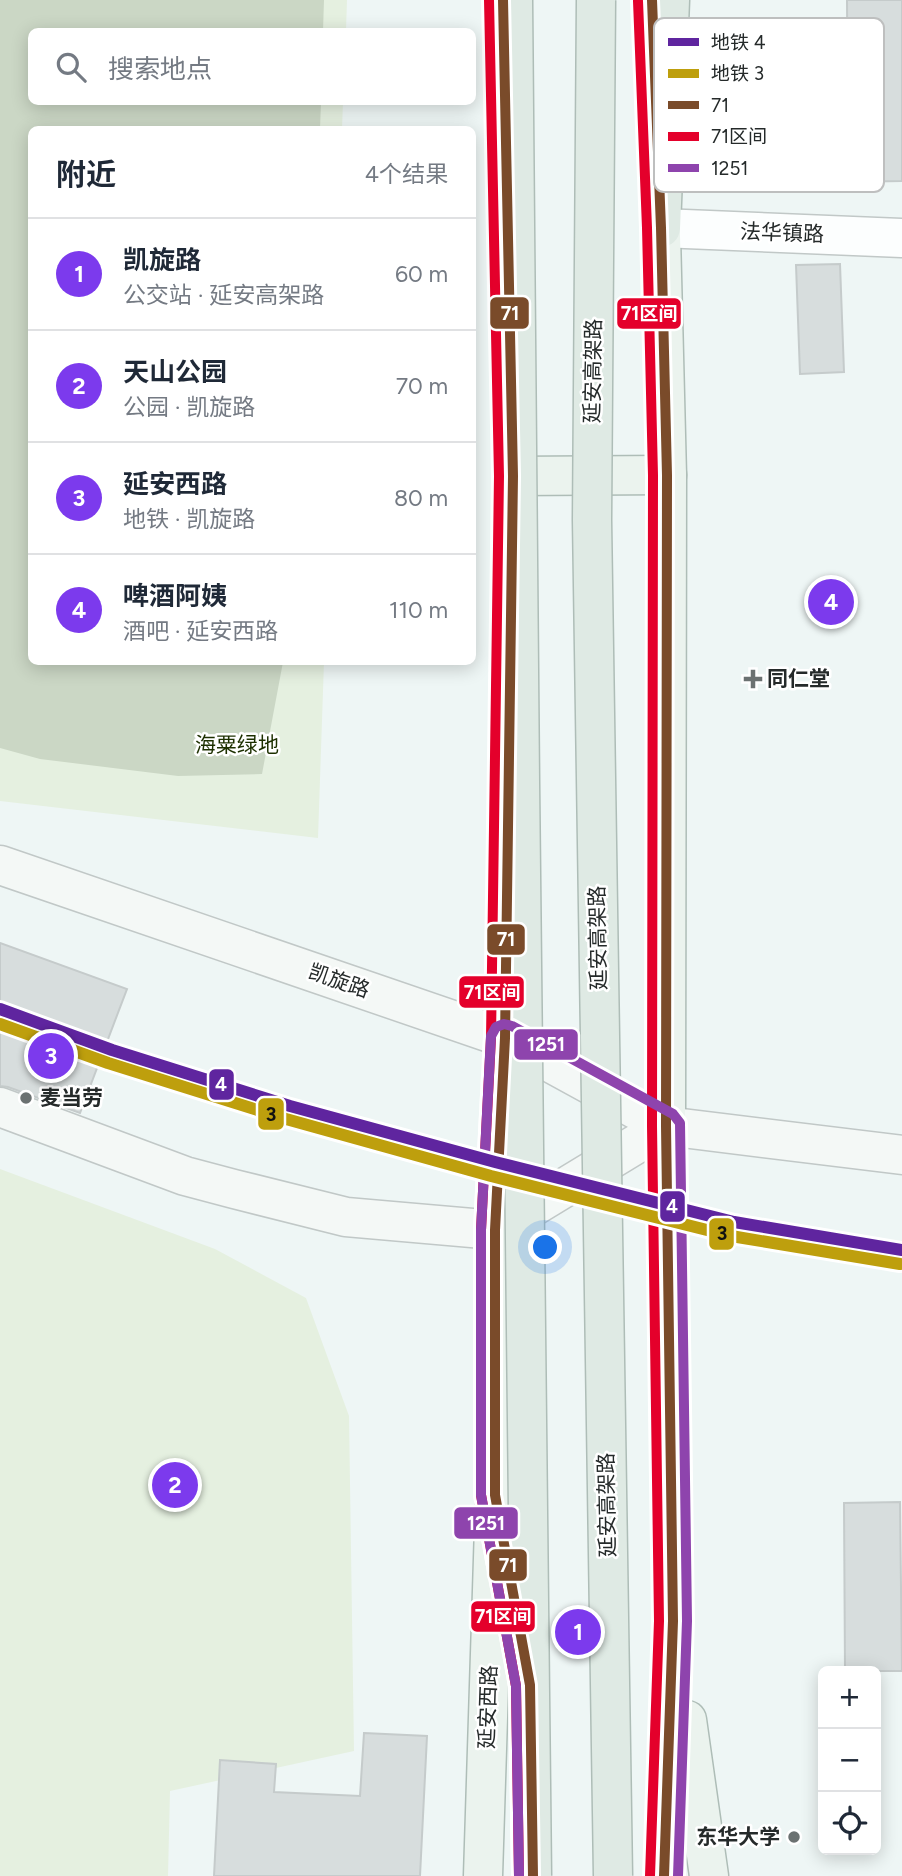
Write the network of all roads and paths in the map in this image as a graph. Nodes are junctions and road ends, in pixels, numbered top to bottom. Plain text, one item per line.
1 (503, 0) edge
2 (513, 0) edge
3 (596, 0) edge
4 (652, 0) edge
5 (670, 0) edge
6 (680, 0) edge
7 (669, 18) edge
8 (678, 18) edge
9 (654, 51) edge
10 (660, 192) edge
11 (662, 192) edge
12 (664, 192) edge
13 (661, 228) junction
14 (902, 238) edge
15 (667, 475) junction
16 (513, 476) junction
17 (0, 864) edge
18 (505, 1038) junction
19 (0, 1107) edge
20 (666, 1126) junction
21 (902, 1155) edge
22 (495, 1230) junction
23 (495, 1495) junction
24 (673, 1621) junction
25 (483, 1876) edge
26 (532, 1876) edge
27 (613, 1876) edge
28 (664, 1876) edge
29 (709, 1876) edge

1 - 16 main road, 延安西路
2 - 26 highway, bridge
3 - 27 highway, 延安高架路, bridge
4 - 9 main road
5 - 7 highway
6 - 8 main road
10 - 13 main road
11 - 13 highway
12 - 13 main road
13 - 14 street, 法华镇路
13 - 15 main road
15 - 16 main road
15 - 20 main road
16 - 18 main road, 延安西路
17 - 18 street, 凯旋路
18 - 20 street, 凯旋路
18 - 22 main road, 延安西路
19 - 22 street
20 - 21 street, 凯旋路
20 - 22 street
20 - 24 main road
22 - 23 main road, 延安西路
23 - 25 main road, 延安西路
23 - 26 main road, 延安西路
24 - 28 main road
24 - 29 main road

